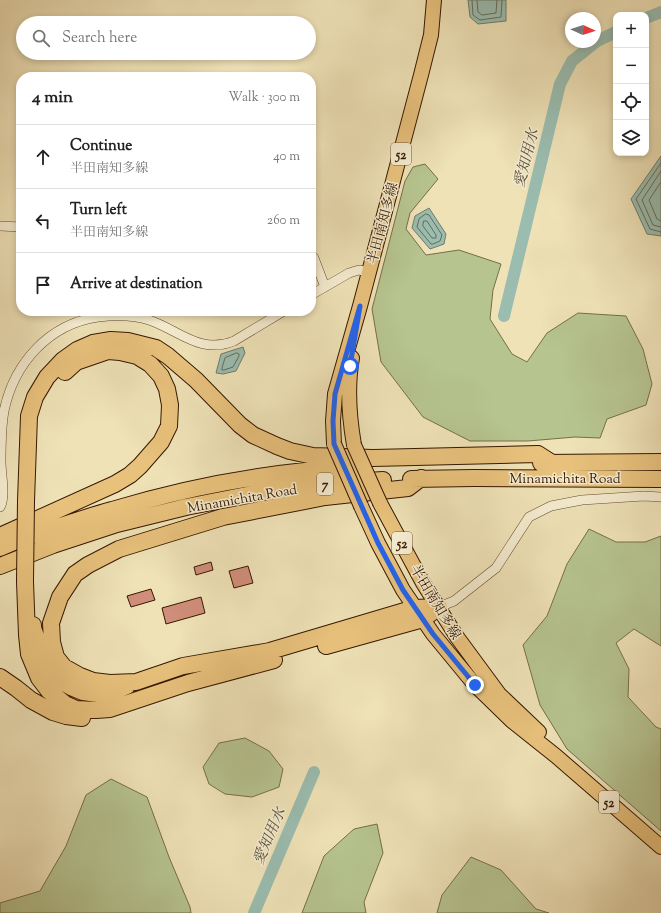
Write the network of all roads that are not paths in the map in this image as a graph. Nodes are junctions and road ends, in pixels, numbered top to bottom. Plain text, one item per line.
1 (434, 0) edge
2 (0, 226) edge
3 (16, 227) edge
4 (316, 263) edge
5 (369, 272) junction
6 (325, 287) junction
7 (316, 292) edge
8 (360, 306) junction
9 (109, 316) edge
10 (109, 316) edge
11 (276, 316) edge
12 (1, 437) edge
13 (661, 462) edge
14 (552, 463) junction
15 (420, 478) junction
16 (661, 479) edge
17 (661, 497) edge
18 (30, 500) junction
19 (0, 507) edge
20 (0, 536) edge
21 (0, 548) edge
22 (0, 566) edge
23 (29, 582) junction
24 (439, 607) junction
25 (419, 614) junction
26 (0, 677) edge
27 (136, 682) junction
28 (140, 700) junction
29 (556, 756) junction
30 (661, 847) edge

1 - 5 main road, 半田南知多線 / 52
2 - 3 street
4 - 6 street
5 - 6 street
5 - 8 main road, 半田南知多線 / 52
6 - 7 street
8 - 24 main road, 半田南知多線 / 52, bridge
8 - 25 main road, 半田南知多線 / 52, bridge
9 - 11 street
10 - 12 street
12 - 19 street
13 - 14 highway, Minamichita Road / 7
14 - 18 highway
14 - 21 highway, Minamichita Road / 7
15 - 16 highway, Minamichita Road / 7
15 - 22 highway, Minamichita Road / 7
15 - 27 highway
17 - 24 street
18 - 20 highway
18 - 23 highway
23 - 27 highway
23 - 28 highway
24 - 25 highway
24 - 29 main road, 半田南知多線 / 52
25 - 27 highway
25 - 28 highway
25 - 29 main road, 半田南知多線 / 52
26 - 28 highway
29 - 30 main road, 半田南知多線 / 52

